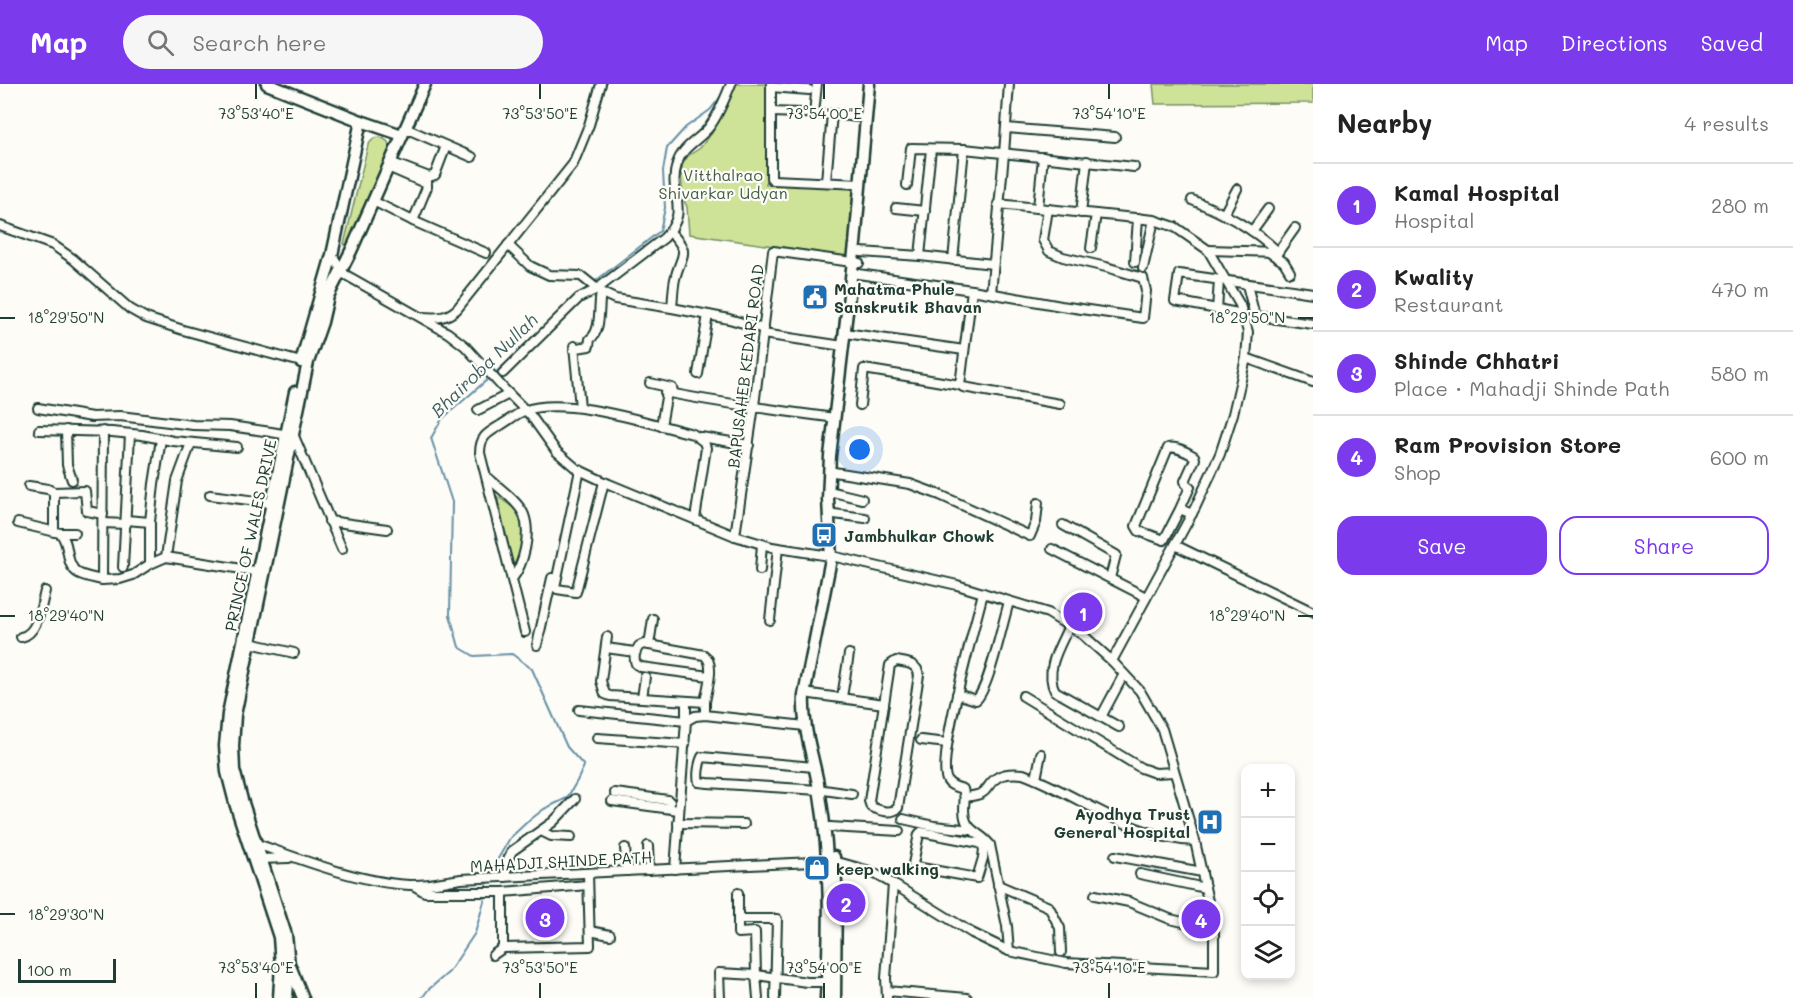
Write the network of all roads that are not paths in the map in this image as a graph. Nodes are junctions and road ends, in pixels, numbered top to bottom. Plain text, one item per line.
1 (267, 84) edge
2 (425, 84) edge
3 (601, 84) edge
4 (731, 84) edge
5 (817, 84) edge
6 (869, 84) edge
7 (873, 84) edge
8 (1009, 84) edge
9 (771, 85) edge
10 (809, 90) dead end
11 (771, 112) junction
12 (814, 114) junction
13 (832, 114) junction
14 (866, 118) junction
15 (361, 121) junction
16 (1006, 128) junction
17 (404, 131) junction
18 (1115, 137) dead end
19 (446, 146) junction
20 (931, 149) junction
21 (964, 149) junction
22 (1004, 154) junction
23 (472, 157) dead end
24 (1043, 157) junction
25 (1087, 161) junction
26 (389, 164) junction
27 (1134, 167) dead end
28 (826, 182) junction
29 (860, 184) junction
30 (907, 185) dead end
31 (1237, 189) dead end
32 (1192, 200) dead end
33 (373, 201) junction
34 (998, 204) junction
35 (896, 208) dead end
36 (1038, 208) junction
37 (1048, 209) junction
38 (1268, 209) dead end
39 (925, 211) junction
40 (1081, 213) junction
41 (1096, 214) junction
42 (1224, 214) junction
43 (1138, 218) junction
44 (1154, 220) junction
45 (413, 221) junction
46 (0, 226) edge
47 (1295, 228) dead end
48 (1252, 231) junction
49 (670, 232) junction
50 (508, 245) junction
51 (1091, 248) dead end
52 (1208, 250) junction
53 (1268, 252) junction
54 (1278, 252) junction
55 (486, 253) dead end
56 (332, 255) junction
57 (920, 256) junction
58 (953, 260) junction
59 (1135, 262) dead end
60 (858, 263) junction
61 (993, 264) junction
62 (1143, 268) dead end
63 (342, 269) junction
64 (1290, 273) dead end
65 (1223, 281) junction
66 (1247, 285) junction
67 (599, 290) junction
68 (972, 290) junction
69 (991, 293) junction
70 (1313, 293) edge
71 (672, 308) junction
72 (1217, 309) junction
73 (1243, 314) junction
74 (708, 315) junction
75 (420, 317) junction
76 (1313, 324) edge
77 (763, 332) junction
78 (848, 333) junction
79 (843, 346) junction
80 (964, 350) junction
81 (1246, 358) junction
82 (301, 362) junction
83 (503, 373) dead end
84 (698, 374) dead end
85 (1313, 382) edge
86 (650, 383) dead end
87 (960, 385) junction
88 (507, 392) junction
89 (668, 392) junction
90 (1060, 404) dead end
91 (860, 405) dead end
92 (754, 406) junction
93 (580, 407) junction
94 (38, 408) dead end
95 (478, 410) dead end
96 (525, 410) junction
97 (835, 418) junction
98 (661, 426) junction
99 (39, 430) dead end
100 (66, 430) junction
101 (103, 431) junction
102 (130, 434) junction
103 (290, 436) junction
104 (699, 437) junction
105 (161, 439) junction
106 (191, 443) junction
107 (748, 445) junction
108 (237, 447) dead end
109 (579, 470) junction
110 (834, 471) junction
111 (485, 475) junction
112 (72, 480) dead end
113 (604, 482) junction
114 (29, 486) dead end
115 (54, 492) junction
116 (833, 492) junction
117 (210, 495) dead end
118 (861, 499) dead end
119 (272, 503) junction
120 (1038, 503) dead end
121 (1180, 508) junction
122 (103, 514) junction
123 (834, 514) junction
124 (1192, 514) junction
125 (865, 518) dead end
126 (695, 519) junction
127 (329, 521) junction
128 (126, 522) junction
129 (150, 522) junction
130 (18, 523) dead end
131 (103, 523) junction
132 (1063, 525) dead end
133 (387, 529) dead end
134 (57, 533) junction
135 (75, 533) dead end
136 (735, 536) junction
137 (762, 544) junction
138 (1175, 545) junction
139 (778, 548) junction
140 (342, 549) dead end
141 (1052, 549) dead end
142 (166, 557) junction
143 (833, 557) junction
144 (150, 564) junction
145 (123, 567) dead end
146 (760, 570) dead end
147 (261, 572) junction
148 (1110, 578) junction
149 (512, 579) junction
150 (102, 580) junction
151 (45, 591) dead end
152 (983, 593) junction
153 (1146, 597) junction
154 (1009, 602) junction
155 (1313, 612) edge
156 (653, 619) dead end
157 (770, 620) dead end
158 (1068, 626) junction
159 (525, 632) dead end
160 (21, 637) dead end
161 (608, 637) dead end
162 (250, 643) junction
163 (537, 645) dead end
164 (649, 645) junction
165 (606, 648) junction
166 (635, 652) junction
167 (294, 653) dead end
168 (849, 654) dead end
169 (1112, 661) junction
170 (1124, 674) junction
171 (709, 676) junction
172 (645, 677) dead end
173 (811, 694) junction
174 (957, 694) junction
175 (1023, 696) dead end
176 (842, 697) junction
177 (642, 698) junction
178 (686, 701) junction
179 (705, 702) junction
180 (884, 704) junction
181 (579, 710) dead end
182 (705, 715) junction
183 (1101, 717) junction
184 (688, 720) junction
185 (805, 726) junction
186 (1119, 727) dead end
187 (597, 738) dead end
188 (921, 740) dead end
189 (947, 743) junction
190 (685, 744) junction
191 (1041, 754) dead end
192 (814, 767) junction
193 (1174, 772) junction
194 (1036, 779) junction
195 (822, 790) junction
196 (852, 794) dead end
197 (614, 797) dead end
198 (966, 797) junction
199 (575, 800) dead end
200 (679, 810) junction
201 (903, 819) dead end
202 (678, 823) junction
203 (744, 824) dead end
204 (830, 827) junction
205 (972, 830) junction
206 (541, 831) junction
207 (899, 831) dead end
208 (571, 837) dead end
209 (1195, 841) junction
210 (253, 845) junction
211 (986, 845) junction
212 (648, 846) dead end
213 (625, 848) dead end
214 (1115, 856) dead end
215 (299, 859) junction
216 (258, 860) junction
217 (831, 861) junction
218 (675, 869) junction
219 (649, 870) junction
220 (627, 871) junction
221 (588, 873) junction
222 (1202, 873) junction
223 (1140, 874) dead end
224 (502, 878) junction
225 (893, 884) junction
226 (413, 885) junction
227 (588, 885) junction
228 (999, 885) junction
229 (1205, 888) junction
230 (503, 892) junction
231 (738, 892) dead end
232 (1095, 896) dead end
233 (738, 919) junction
234 (1214, 927) junction
235 (590, 931) junction
236 (610, 935) dead end
237 (503, 948) junction
238 (1009, 951) junction
239 (1061, 952) dead end
240 (493, 955) dead end
241 (285, 965) junction
242 (756, 975) junction
243 (775, 977) junction
244 (831, 982) junction
245 (887, 995) edge
246 (279, 998) edge
247 (286, 998) edge
248 (303, 998) edge
249 (720, 998) edge
250 (758, 998) edge
251 (775, 998) edge
252 (826, 998) edge
253 (835, 998) edge
254 (967, 998) edge

1 - 15 street
2 - 17 street, PRINCE OF WALES DRIVE
3 - 50 street
4 - 49 street
5 - 12 street
6 - 14 street
7 - 60 street
8 - 16 street
9 - 10 street
9 - 11 street
11 - 12 street
11 - 28 street
12 - 13 street
13 - 14 street
13 - 28 street
14 - 29 street
15 - 17 street
15 - 56 street, PRINCE OF WALES DRIVE
16 - 18 street
16 - 22 street
17 - 19 street
17 - 26 street, PRINCE OF WALES DRIVE
19 - 23 street
19 - 26 street
20 - 21 street
20 - 30 street
20 - 39 street
21 - 22 street
21 - 58 street
22 - 24 street
22 - 34 street
24 - 25 street
24 - 36 street
25 - 27 street
25 - 40 street
26 - 33 street, PRINCE OF WALES DRIVE
26 - 45 street
28 - 29 street
29 - 60 street
31 - 42 street
32 - 42 street
33 - 45 street
33 - 63 street, PRINCE OF WALES DRIVE
34 - 36 street
34 - 61 street
35 - 39 street
36 - 37 street
37 - 40 street
37 - 69 street
38 - 48 street
39 - 57 street
40 - 41 street
41 - 43 street
41 - 51 street
42 - 48 street
43 - 44 street
43 - 59 street
44 - 52 street
44 - 62 street
45 - 55 street
46 - 82 street
47 - 54 street
48 - 54 street
49 - 67 street
49 - 71 street
50 - 67 street
50 - 75 street
52 - 53 street
52 - 65 street
53 - 54 street
53 - 64 street
56 - 63 street
56 - 82 street, PRINCE OF WALES DRIVE
57 - 58 street
57 - 60 street
58 - 61 street
60 - 68 street
60 - 77 street, BAPUSAHEB KEDARI ROAD
60 - 78 street
61 - 69 street
63 - 75 street
63 - 103 street, PRINCE OF WALES DRIVE
65 - 66 street
65 - 72 street
65 - 72 street
65 - 73 street
66 - 70 street
66 - 76 street
67 - 71 street
67 - 83 street
67 - 93 street
68 - 69 street
68 - 80 street
71 - 74 street
72 - 73 street
73 - 81 street
74 - 77 street
74 - 84 street
75 - 88 street
77 - 79 street
77 - 92 street, BAPUSAHEB KEDARI ROAD
78 - 79 street
78 - 80 street
78 - 110 street
79 - 97 street
80 - 87 street
81 - 85 street
81 - 124 street
82 - 103 street, PRINCE OF WALES DRIVE
86 - 89 street
87 - 90 street
87 - 91 street
88 - 95 street
88 - 96 street
89 - 92 street
89 - 98 street
92 - 97 street
92 - 107 street, BAPUSAHEB KEDARI ROAD
93 - 96 street
93 - 98 street
94 - 103 street
96 - 109 street
96 - 111 street
97 - 143 street
98 - 104 street
99 - 100 street
100 - 101 street
100 - 112 street
101 - 102 street
101 - 122 street
102 - 105 street
102 - 128 street
103 - 119 street, PRINCE OF WALES DRIVE
103 - 127 street
103 - 147 street, PRINCE OF WALES DRIVE
104 - 107 street
104 - 126 street
105 - 106 street
105 - 129 street
106 - 108 street
106 - 142 street
107 - 136 street, BAPUSAHEB KEDARI ROAD
109 - 113 street
109 - 113 street
109 - 163 street
110 - 116 street
110 - 120 street
111 - 149 street
111 - 149 street
113 - 126 street
114 - 115 street
115 - 122 street
115 - 134 street
116 - 118 street
116 - 123 street
117 - 119 street
119 - 147 street, PRINCE OF WALES DRIVE
121 - 121 street
121 - 124 street
122 - 131 street
123 - 125 street
123 - 143 street
124 - 138 street
126 - 136 street
127 - 133 street
127 - 140 street
128 - 129 street
128 - 131 street
128 - 145 street
129 - 144 street
130 - 134 street
131 - 150 street
132 - 148 street
134 - 135 street
134 - 150 street
136 - 137 street
137 - 139 street
137 - 146 street
138 - 153 street
138 - 155 street
139 - 143 street
139 - 157 street
141 - 148 street
142 - 144 street
142 - 147 street
143 - 152 street
143 - 173 street
143 - 185 street
144 - 150 street
147 - 162 street, PRINCE OF WALES DRIVE
147 - 210 street, PRINCE OF WALES DRIVE
148 - 153 street
149 - 159 street
151 - 160 street
152 - 154 street
152 - 174 street
153 - 169 street
154 - 158 street
154 - 174 street
156 - 164 street
158 - 169 street
158 - 183 street
161 - 165 street
162 - 167 street
162 - 210 street, PRINCE OF WALES DRIVE
164 - 166 street
164 - 171 street
165 - 166 street
165 - 177 street
166 - 171 street
168 - 176 street
169 - 170 street
170 - 183 street
170 - 193 street
171 - 179 street
172 - 177 street
173 - 176 street
173 - 195 street
174 - 189 street
175 - 193 street
176 - 180 street
177 - 178 street
178 - 179 street
178 - 184 street
179 - 182 street
180 - 180 street
181 - 184 street
182 - 184 street
182 - 185 street
183 - 186 street
184 - 190 street
185 - 192 street
187 - 190 street
188 - 189 street
189 - 198 street
190 - 200 street
191 - 194 street
192 - 195 street
192 - 195 street
193 - 209 street
194 - 198 street
194 - 209 street
195 - 196 street
195 - 204 street
195 - 217 street
197 - 200 street
198 - 205 street
199 - 206 street
200 - 202 street
201 - 205 street
202 - 203 street
202 - 218 street
204 - 207 street
204 - 217 street
205 - 211 street
206 - 208 street
206 - 224 street
209 - 222 street
210 - 215 street, MAHADJI SHINDE PATH
210 - 216 street, PRINCE OF WALES DRIVE
211 - 211 street
211 - 228 street
212 - 219 street
213 - 220 street
214 - 222 street
215 - 216 street, MAHADJI SHINDE PATH
215 - 226 street, MAHADJI SHINDE PATH
216 - 241 street, PRINCE OF WALES DRIVE
217 - 218 street, MAHADJI SHINDE PATH
217 - 225 street, MAHADJI SHINDE PATH
217 - 244 street
218 - 219 street, MAHADJI SHINDE PATH
219 - 220 street, MAHADJI SHINDE PATH
220 - 221 street, MAHADJI SHINDE PATH
221 - 224 street, MAHADJI SHINDE PATH
221 - 227 street
222 - 229 street
223 - 229 street
224 - 226 street, MAHADJI SHINDE PATH
225 - 238 street, MAHADJI SHINDE PATH
225 - 245 street
226 - 230 street
227 - 230 street
227 - 235 street
228 - 238 street
228 - 239 street
229 - 234 street
230 - 237 street
231 - 233 street
232 - 234 street
233 - 242 street
233 - 243 street
234 - 238 street, MAHADJI SHINDE PATH
235 - 236 street
235 - 237 street
237 - 240 street
241 - 246 street, PRINCE OF WALES DRIVE
241 - 247 street, PRINCE OF WALES DRIVE
241 - 248 street
242 - 243 street
242 - 249 street
242 - 250 street
243 - 244 street
243 - 251 street
244 - 252 street
244 - 253 street
245 - 254 street

